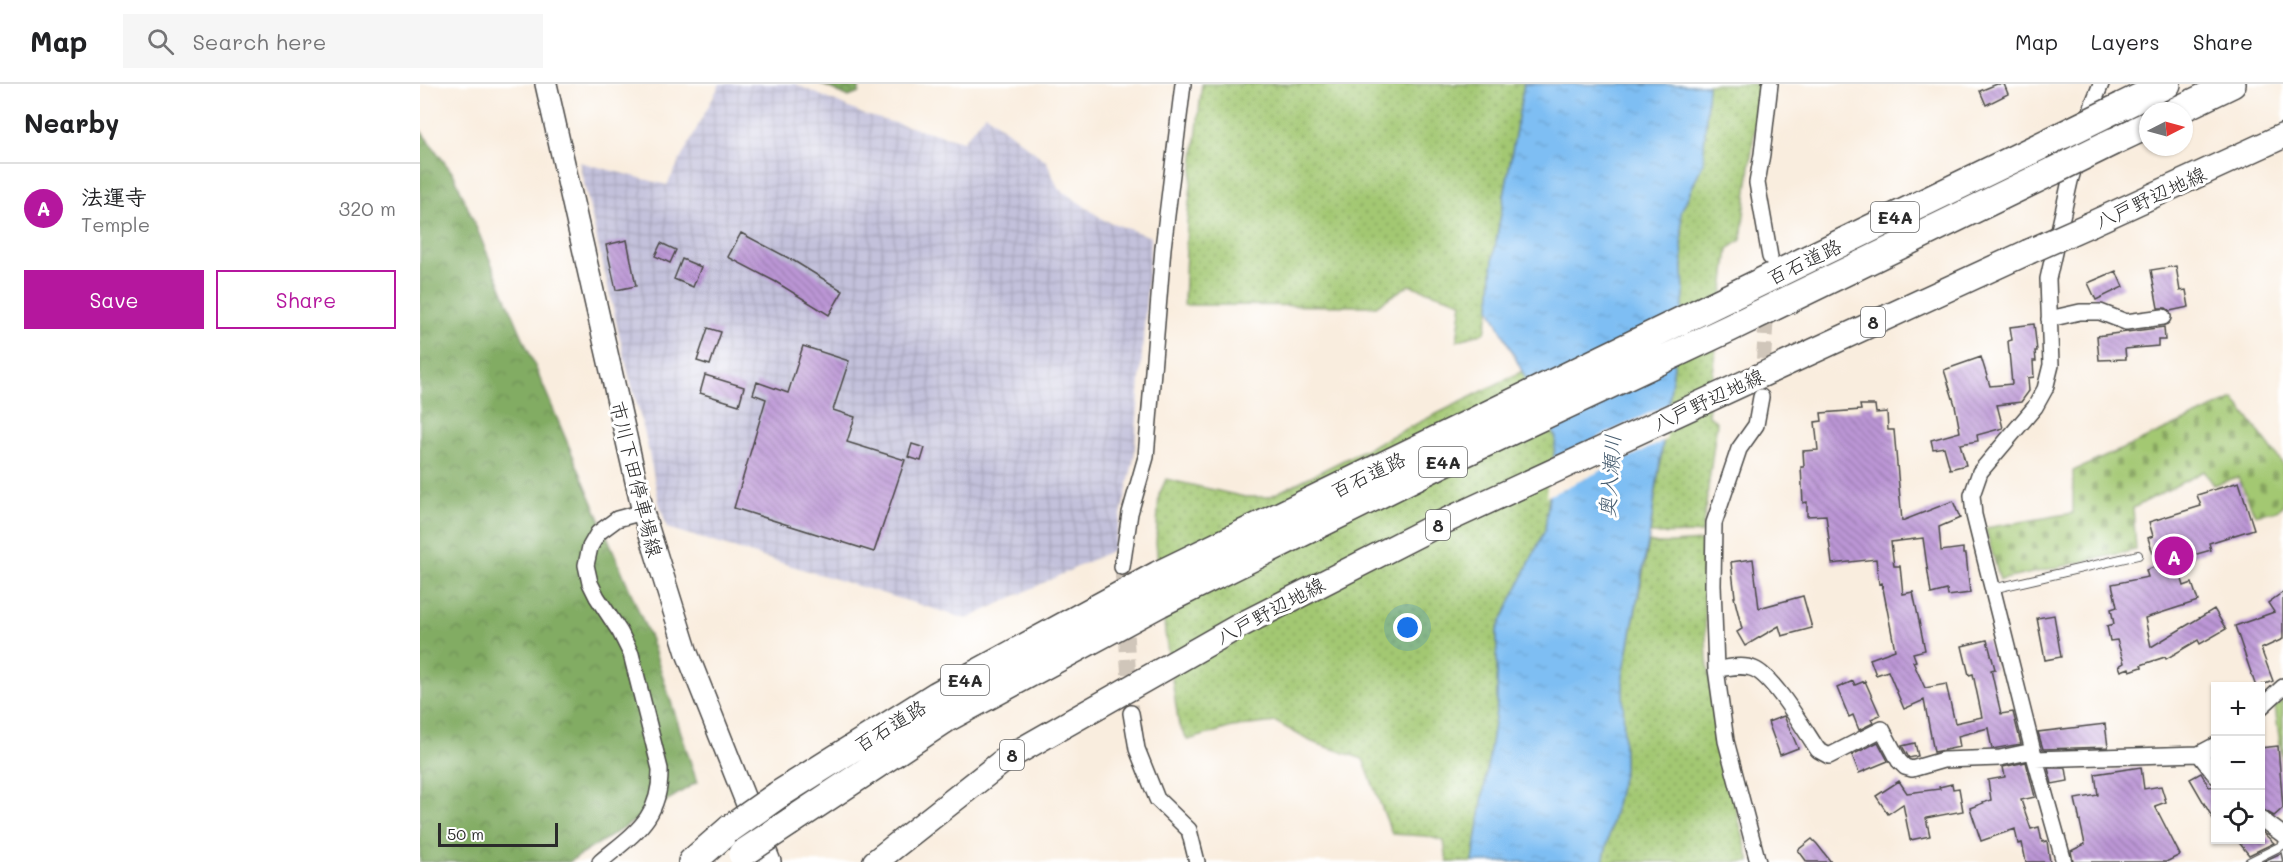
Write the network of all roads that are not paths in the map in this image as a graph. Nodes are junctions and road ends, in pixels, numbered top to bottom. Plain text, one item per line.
1 (546, 84) edge
2 (1183, 84) edge
3 (1770, 84) edge
4 (2101, 84) edge
5 (2167, 84) edge
6 (2232, 84) edge
7 (2193, 103) edge
8 (2139, 129) edge
9 (2283, 136) edge
10 (1770, 257) dead end
11 (2163, 317) dead end
12 (2049, 319) junction
13 (1761, 397) tunnel mouth
14 (643, 512) junction
15 (2138, 555) dead end
16 (1122, 567) tunnel mouth
17 (1992, 589) junction
18 (1716, 669) junction
19 (2283, 687) edge
20 (2265, 703) edge
21 (1131, 712) tunnel mouth
22 (2211, 748) edge
23 (2199, 754) junction
24 (2034, 755) junction
25 (2211, 770) edge
26 (2265, 822) edge
27 (2283, 835) edge
28 (2283, 845) edge
29 (737, 858) edge
30 (600, 862) edge
31 (692, 862) edge
32 (770, 862) edge
33 (874, 862) edge
34 (1197, 862) edge
35 (1758, 862) edge
36 (2064, 862) edge
37 (2249, 862) edge

1 - 14 main road, 市川下田停車場線
2 - 16 street
3 - 10 street
4 - 12 street
5 - 31 highway, 百石道路 / E4A, bridge
6 - 7 highway
8 - 29 highway, 百石道路 / E4A, bridge
9 - 33 main road, 八戸野辺地線 / 8, bridge
11 - 12 street
12 - 17 street
13 - 18 street
14 - 30 street
14 - 32 main road, 市川下田停車場線
15 - 17 lane
17 - 24 street
18 - 24 street
18 - 35 street
19 - 20 street
21 - 34 street
22 - 23 street
23 - 24 street
23 - 25 street
24 - 36 street
26 - 27 street
28 - 37 lane

